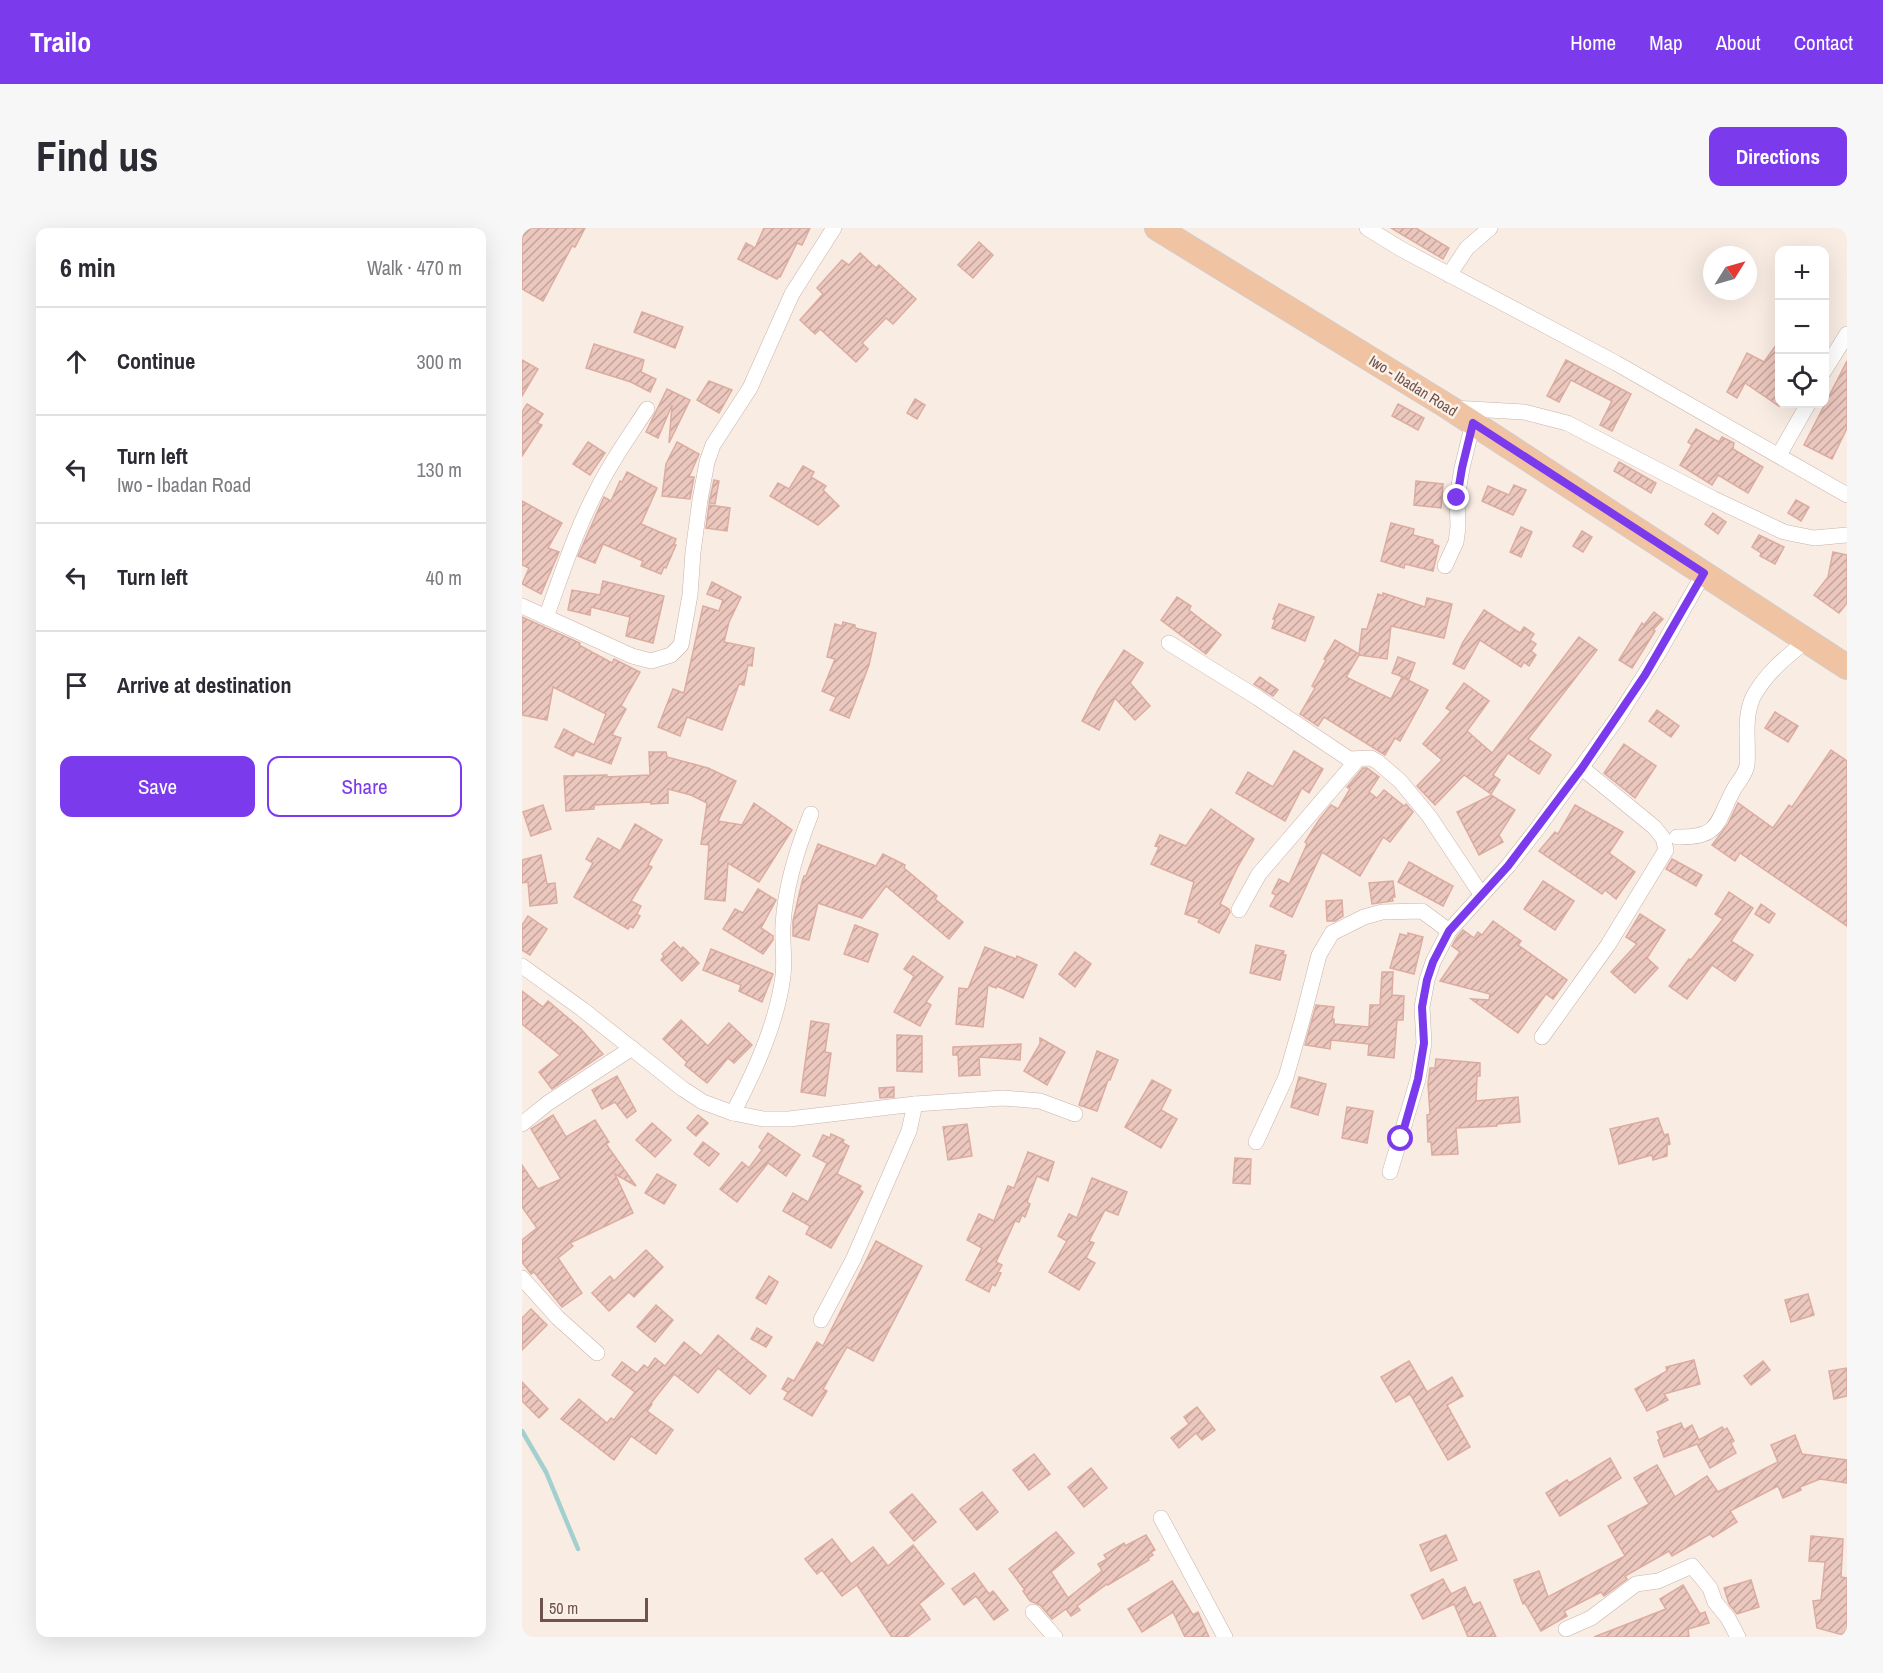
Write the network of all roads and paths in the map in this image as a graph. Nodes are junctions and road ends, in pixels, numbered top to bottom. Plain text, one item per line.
1 (834, 228) edge
2 (1157, 228) edge
3 (1367, 228) edge
4 (1490, 228) edge
5 (1449, 275) junction
6 (1847, 334) edge
7 (1829, 363) edge
8 (1450, 408) junction
9 (1806, 408) edge
10 (647, 409) dead end
11 (1473, 423) junction
12 (1779, 455) junction
13 (1847, 495) edge
14 (1847, 535) edge
15 (1445, 567) dead end
16 (1704, 573) junction
17 (522, 606) edge
18 (546, 617) junction
19 (1806, 641) junction
20 (1169, 643) dead end
21 (1847, 667) edge
22 (1358, 759) junction
23 (1582, 768) junction
24 (812, 814) dead end
25 (1677, 837) dead end
26 (1481, 894) junction
27 (1239, 910) dead end
28 (1449, 931) junction
29 (522, 966) edge
30 (1542, 1037) dead end
31 (632, 1048) junction
32 (915, 1104) junction
33 (733, 1113) junction
34 (1075, 1114) dead end
35 (522, 1124) edge
36 (1256, 1142) dead end
37 (1390, 1172) dead end
38 (522, 1278) edge
39 (821, 1320) dead end
40 (597, 1353) dead end
41 (1161, 1518) dead end
42 (1033, 1612) dead end
43 (1566, 1629) dead end
44 (1054, 1637) edge
45 (1225, 1637) edge
46 (1738, 1637) edge

1 - 18 street
2 - 8 main road, Iwo - Ibadan Road
3 - 5 street
4 - 5 street
5 - 12 street
6 - 7 street
8 - 11 main road, Iwo - Ibadan Road
8 - 14 street
9 - 12 street
10 - 18 street
11 - 15 street
11 - 16 main road, Iwo - Ibadan Road
12 - 13 street
16 - 19 main road, Iwo - Ibadan Road
16 - 23 street
17 - 18 street
19 - 21 main road, Iwo - Ibadan Road
19 - 25 street
20 - 22 street
22 - 26 street
22 - 27 street
23 - 26 street
23 - 30 street
24 - 33 street
26 - 28 street
28 - 36 street
28 - 37 street
29 - 31 street
31 - 33 street
31 - 35 street
32 - 33 street
32 - 34 street
32 - 39 street
38 - 40 street
41 - 45 street
42 - 44 street
43 - 46 street

